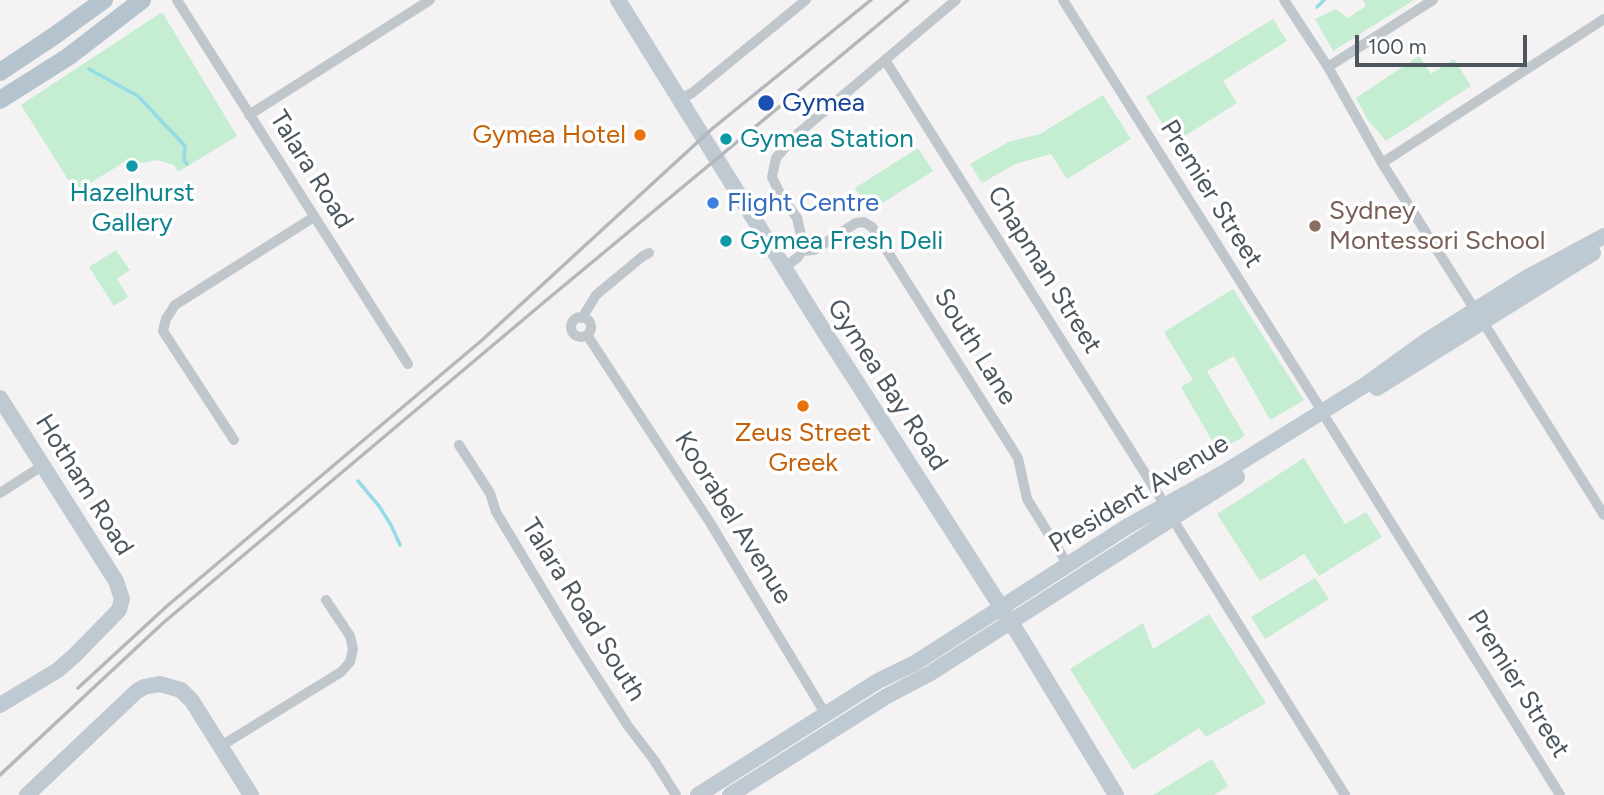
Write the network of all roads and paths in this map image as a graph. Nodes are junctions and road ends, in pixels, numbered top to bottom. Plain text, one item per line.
1 (104, 0) edge
2 (142, 0) edge
3 (177, 0) edge
4 (430, 0) edge
5 (618, 0) edge
6 (806, 0) edge
7 (956, 0) edge
8 (1063, 0) edge
9 (1284, 0) edge
10 (1433, 0) edge
11 (1604, 19) edge
12 (885, 60) junction
13 (1328, 68) junction
14 (0, 72) edge
15 (680, 99) junction
16 (0, 100) edge
17 (249, 115) junction
18 (1382, 163) junction
19 (314, 217) junction
20 (1604, 236) edge
21 (1604, 246) edge
22 (802, 251) junction
23 (649, 253) dead end
24 (784, 268) junction
25 (1479, 316) junction
26 (582, 318) junction
27 (587, 335) junction
28 (408, 364) dead end
29 (0, 398) edge
30 (1324, 415) junction
31 (234, 440) dead end
32 (459, 445) dead end
33 (42, 466) junction
34 (0, 494) edge
35 (1168, 512) junction
36 (1604, 515) edge
37 (1068, 565) junction
38 (326, 600) dead end
39 (1001, 607) junction
40 (1011, 622) junction
41 (0, 705) edge
42 (831, 722) junction
43 (221, 746) junction
44 (774, 769) junction
45 (27, 795) edge
46 (251, 795) edge
47 (676, 795) edge
48 (698, 795) edge
49 (717, 795) edge
50 (730, 795) edge
51 (1116, 795) edge
52 (1345, 795) edge
53 (1560, 795) edge

1 - 14 main road
2 - 16 main road
3 - 17 street, Talara Road
4 - 17 street
5 - 15 main road, Gymea Bay Road
6 - 15 street
7 - 12 street
8 - 30 street, Premier Street
9 - 13 street
10 - 13 street
11 - 18 street
12 - 22 street
12 - 35 street, Chapman Street
13 - 18 street
15 - 24 main road, Gymea Bay Road
17 - 19 street, Talara Road
18 - 25 street
19 - 28 street, Talara Road
19 - 31 street
20 - 25 main road, President Avenue
21 - 25 main road, President Avenue
22 - 24 street
22 - 37 street, South Lane
23 - 26 street
24 - 39 main road, Gymea Bay Road
25 - 30 main road, President Avenue
25 - 36 street
26 - 27 street
26 - 27 street
27 - 42 street, Koorabel Avenue
29 - 33 main road, Hotham Road
30 - 35 main road, President Avenue
30 - 53 street, Premier Street
32 - 47 street, Talara Road South
33 - 34 street
33 - 41 main road, Hotham Road
35 - 37 main road, President Avenue
35 - 40 main road, President Avenue
35 - 52 street, Chapman Street
37 - 39 main road, President Avenue
38 - 43 street
39 - 40 main road, Gymea Bay Road
39 - 42 main road, President Avenue
40 - 42 main road, President Avenue
40 - 51 main road, Gymea Bay Road
42 - 44 main road, President Avenue
42 - 48 main road, President Avenue
43 - 45 main road
43 - 46 main road
44 - 49 main road
44 - 50 main road, President Avenue

